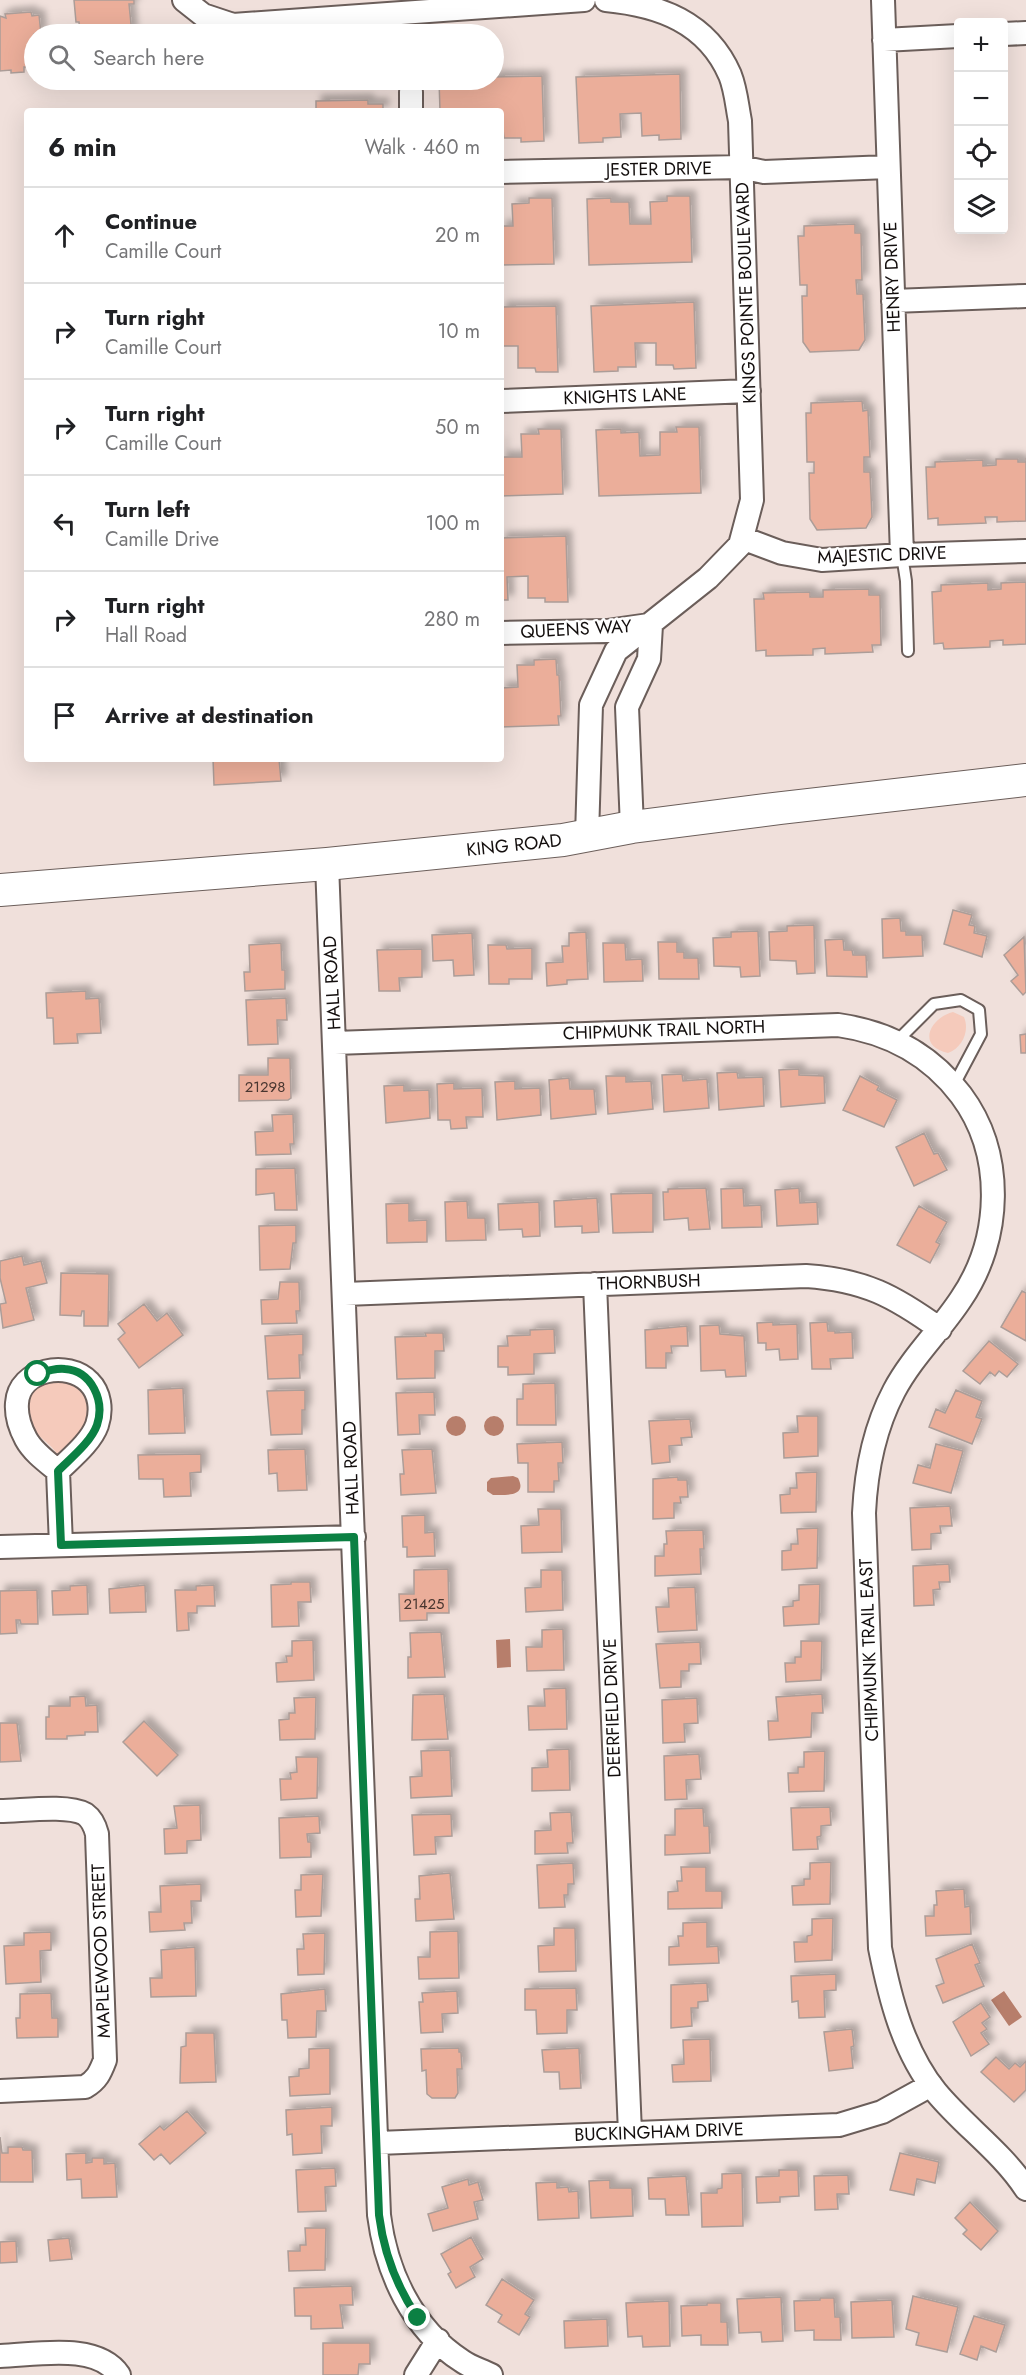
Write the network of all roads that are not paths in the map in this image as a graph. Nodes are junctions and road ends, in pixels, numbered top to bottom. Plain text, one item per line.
1 (184, 0) edge
2 (572, 0) edge
3 (584, 0) edge
4 (606, 0) edge
5 (883, 0) edge
6 (230, 24) edge
7 (247, 24) edge
8 (1026, 33) edge
9 (1008, 34) edge
10 (954, 36) edge
11 (884, 40) junction
12 (741, 167) junction
13 (888, 167) junction
14 (504, 172) edge
15 (1026, 296) edge
16 (893, 300) junction
17 (749, 391) junction
18 (504, 401) edge
19 (742, 538) junction
20 (1026, 551) edge
21 (902, 555) junction
22 (651, 625) junction
23 (504, 633) edge
24 (908, 651) dead end
25 (1026, 780) edge
26 (632, 827) junction
27 (587, 836) junction
28 (327, 864) junction
29 (0, 890) edge
30 (897, 1041) junction
31 (335, 1043) junction
32 (960, 1093) junction
33 (595, 1284) junction
34 (345, 1294) junction
35 (940, 1329) junction
36 (58, 1471) junction
37 (354, 1537) junction
38 (61, 1545) junction
39 (0, 1547) edge
40 (0, 1811) edge
41 (931, 2085) junction
42 (0, 2091) edge
43 (630, 2133) junction
44 (378, 2143) junction
45 (1026, 2189) edge
46 (438, 2340) junction
47 (0, 2356) edge
48 (115, 2370) edge
49 (416, 2375) edge
50 (491, 2375) edge

1 - 6 street
2 - 3 street
2 - 7 street
4 - 12 street, KINGS POINTE BOULEVARD
5 - 11 street, HENRY DRIVE
8 - 9 street
10 - 11 street
11 - 13 street, HENRY DRIVE
12 - 13 street, JESTER DRIVE
12 - 14 street, JESTER DRIVE
12 - 17 street, KINGS POINTE BOULEVARD
13 - 16 street, HENRY DRIVE
15 - 16 street
16 - 21 street, HENRY DRIVE
17 - 18 street, KNIGHTS LANE
17 - 19 street, KINGS POINTE BOULEVARD
19 - 21 street, MAJESTIC DRIVE
19 - 22 street, KINGS POINTE BOULEVARD
20 - 21 street, MAJESTIC DRIVE
21 - 24 lane
22 - 23 street, QUEENS WAY
22 - 26 street
22 - 27 street, KINGS POINTE BOULEVARD
25 - 26 main road, KING ROAD
26 - 27 main road, KING ROAD
27 - 28 main road, KING ROAD
28 - 29 main road, KING ROAD
28 - 31 street, HALL ROAD
30 - 31 street, CHIPMUNK TRAIL NORTH
30 - 32 street, CHIPMUNK TRAIL NORTH
30 - 32 lane
31 - 34 street, HALL ROAD
32 - 35 street, CHIPMUNK TRAIL EAST
33 - 34 street, THORNBUSH
33 - 35 street, THORNBUSH
33 - 43 street, DEERFIELD DRIVE
34 - 37 street, HALL ROAD
35 - 41 street, CHIPMUNK TRAIL EAST
36 - 36 street
36 - 38 street
37 - 38 street
37 - 44 street, HALL ROAD
38 - 39 street
40 - 42 street, MAPLEWOOD STREET
41 - 43 street, BUCKINGHAM DRIVE
41 - 45 street, CHIPMUNK TRAIL EAST
43 - 44 street, BUCKINGHAM DRIVE
44 - 46 street, HALL ROAD
46 - 49 street
46 - 50 street, HALL ROAD
47 - 48 street

